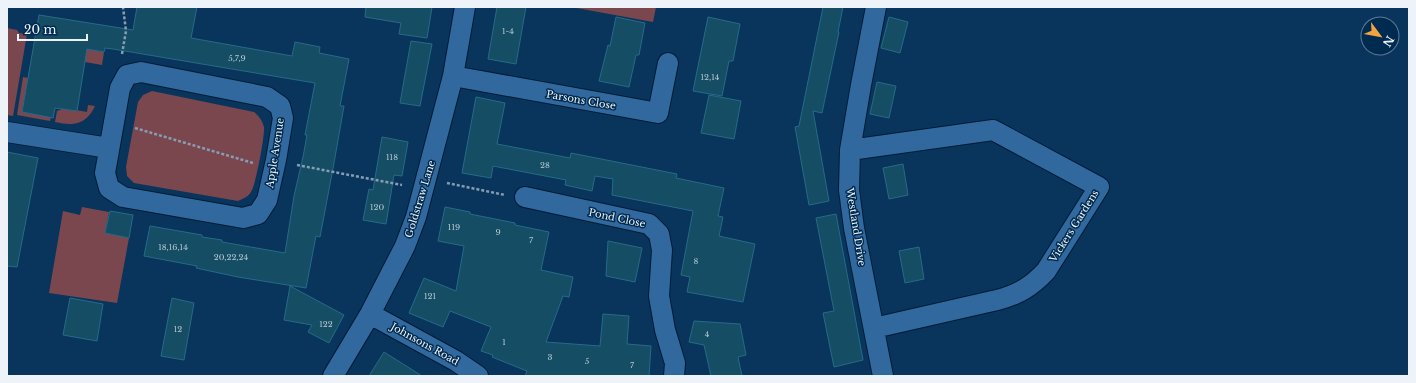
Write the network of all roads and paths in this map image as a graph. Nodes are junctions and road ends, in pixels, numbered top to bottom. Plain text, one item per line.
1 (123, 7) edge
2 (465, 7) edge
3 (876, 7) edge
4 (668, 63) dead end
5 (127, 75) junction
6 (453, 76) junction
7 (113, 123) junction
8 (7, 132) edge
9 (109, 148) junction
10 (850, 150) junction
11 (276, 160) junction
12 (426, 184) junction
13 (525, 197) joint
14 (370, 314) junction
15 (874, 328) junction
16 (333, 376) edge
17 (478, 376) edge
18 (674, 376) edge
19 (883, 376) edge

1 - 5 path
2 - 6 street, Goldstraw Lane
3 - 10 street, Westland Drive
4 - 6 street, Parsons Close
5 - 7 street, Apple Avenue
5 - 11 street, Apple Avenue
6 - 12 street, Goldstraw Lane
7 - 9 street, Apple Avenue
7 - 11 path
8 - 9 street
9 - 11 street, Apple Avenue
10 - 15 street, Westland Drive
10 - 15 street, Vickers Gardens
11 - 12 path
12 - 13 path
12 - 14 street, Goldstraw Lane
13 - 18 street, Pond Close
14 - 16 street, Goldstraw Lane
14 - 17 street, Johnsons Road
15 - 19 street, Westland Drive

